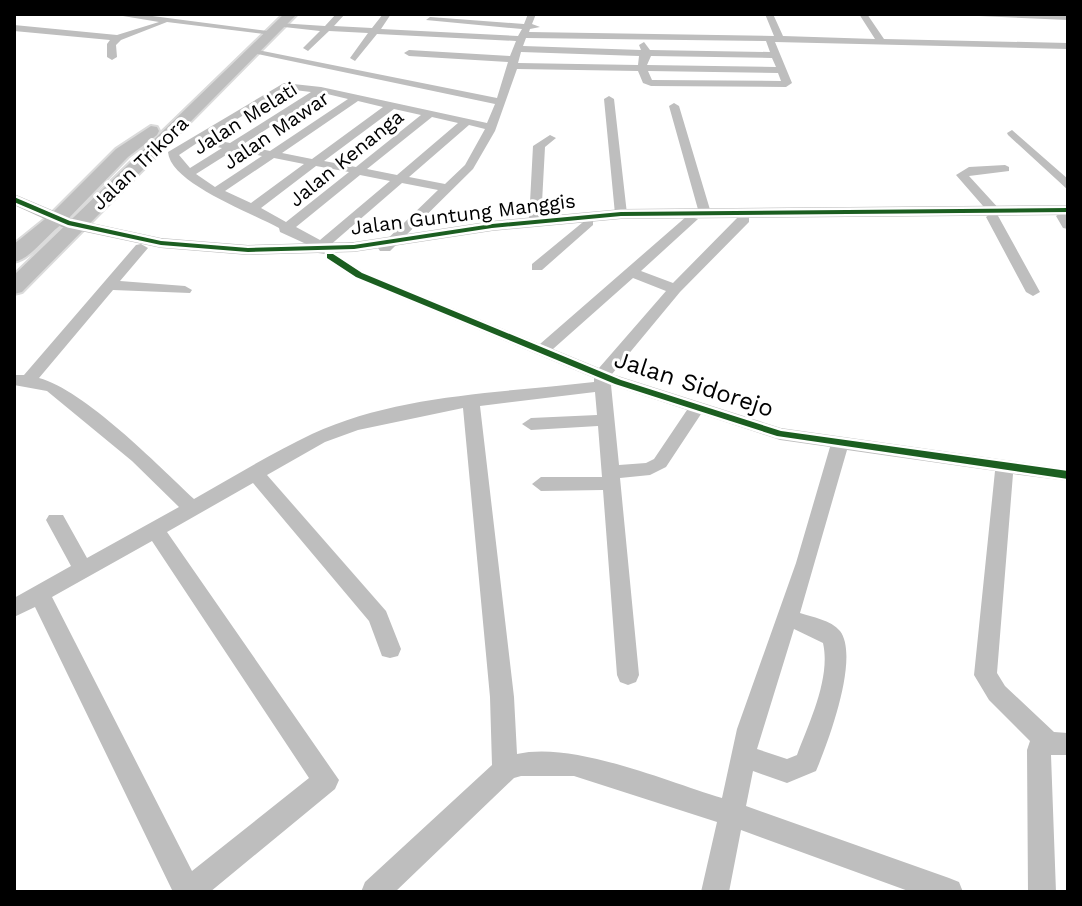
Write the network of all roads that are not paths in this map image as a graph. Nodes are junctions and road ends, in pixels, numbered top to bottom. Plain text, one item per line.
1 (115, 14) edge
2 (135, 14) edge
3 (291, 14) edge
4 (341, 14) edge
5 (387, 14) edge
6 (532, 14) edge
7 (769, 14) edge
8 (863, 14) edge
9 (979, 14) edge
10 (1064, 16) edge
11 (432, 17) edge
12 (1043, 17) junction
13 (171, 20) junction
14 (591, 27) dead end
15 (14, 28) edge
16 (275, 29) junction
17 (328, 29) junction
18 (1060, 31) dead end
19 (374, 33) junction
20 (422, 35) junction
21 (642, 36) junction
22 (118, 38) junction
23 (774, 39) junction
24 (881, 41) junction
25 (519, 46) junction
26 (1068, 46) edge
27 (308, 48) dead end
28 (606, 50) junction
29 (253, 52) junction
30 (646, 53) junction
31 (776, 55) junction
32 (112, 57) dead end
33 (355, 58) dead end
34 (607, 67) junction
35 (642, 68) junction
36 (321, 90) junction
37 (356, 98) junction
38 (609, 99) dead end
39 (501, 102) junction
40 (391, 106) junction
41 (674, 106) dead end
42 (428, 115) junction
43 (465, 123) junction
44 (491, 127) junction
45 (1012, 133) dead end
46 (550, 138) dead end
47 (197, 140) junction
48 (235, 147) junction
49 (274, 155) junction
50 (315, 162) junction
51 (1005, 169) dead end
52 (358, 171) junction
53 (187, 175) junction
54 (401, 179) junction
55 (1068, 186) edge
56 (448, 188) junction
57 (216, 192) junction
58 (14, 199) edge
59 (252, 208) junction
60 (14, 212) edge
61 (621, 214) junction
62 (875, 214) junction
63 (993, 214) junction
64 (699, 216) junction
65 (1066, 217) edge
66 (744, 219) junction
67 (535, 221) junction
68 (588, 222) junction
69 (63, 225) junction
70 (285, 229) junction
71 (388, 245) junction
72 (141, 248) junction
73 (325, 250) junction
74 (14, 256) edge
75 (537, 267) dead end
76 (632, 273) junction
77 (110, 285) junction
78 (14, 287) edge
79 (675, 289) junction
80 (185, 290) dead end
81 (1033, 292) dead end
82 (542, 351) junction
83 (21, 380) edge
84 (601, 380) junction
85 (471, 404) junction
86 (698, 406) junction
87 (604, 420) junction
88 (531, 424) dead end
89 (840, 443) junction
90 (1005, 465) junction
91 (255, 473) junction
92 (1068, 475) edge
93 (610, 477) junction
94 (541, 484) dead end
95 (194, 510) junction
96 (56, 520) dead end
97 (155, 530) junction
98 (84, 571) junction
99 (40, 595) junction
100 (14, 608) edge
101 (787, 617) junction
102 (390, 649) dead end
103 (628, 675) dead end
104 (1057, 743) edge
105 (742, 756) junction
106 (505, 770) junction
107 (729, 813) junction
108 (188, 892) edge
109 (375, 892) edge
110 (715, 892) edge
111 (949, 892) edge
112 (1042, 892) edge

1 - 13 street
2 - 13 street
3 - 16 main road, Jalan Trikora
4 - 17 street
5 - 19 street
6 - 25 street
7 - 23 street
8 - 24 street
9 - 12 street
10 - 12 street
11 - 20 street
11 - 25 street
12 - 18 street
13 - 16 street
13 - 22 street
14 - 25 street
15 - 22 street
16 - 17 street
16 - 29 main road, Jalan Trikora
17 - 19 street
17 - 27 street
19 - 20 street
19 - 33 street
20 - 25 street
20 - 25 street
21 - 23 street
21 - 25 street
21 - 30 street
22 - 32 street
23 - 24 street
23 - 31 street
24 - 26 street
25 - 28 street
25 - 34 street
25 - 39 street
28 - 30 street
28 - 34 street
29 - 39 street
29 - 69 main road, Jalan Trikora
30 - 31 street
30 - 35 street
31 - 35 street
34 - 35 street
36 - 37 street
36 - 47 street
36 - 48 street, Jalan Melati
37 - 40 street
37 - 49 street, Jalan Mawar
38 - 61 street
39 - 44 street
40 - 42 street
40 - 50 street
41 - 64 street
42 - 43 street
42 - 52 street, Jalan Kenanga
43 - 44 street
43 - 54 street
44 - 56 street
45 - 55 street
46 - 67 street
47 - 48 street
47 - 53 street
48 - 49 street
48 - 53 street, Jalan Melati
49 - 50 street
49 - 57 street, Jalan Mawar
50 - 52 street
50 - 59 street
51 - 63 street
52 - 54 street
52 - 70 street, Jalan Kenanga
53 - 57 street, Jalan Sidorejo
54 - 56 street
54 - 73 street
56 - 71 street
57 - 59 street, Jalan Sidorejo
58 - 69 street, Jalan Guntung Manggis
59 - 70 street, Jalan Sidorejo
60 - 69 street, Jalan Guntung Manggis
61 - 64 street, Jalan Guntung Manggis
61 - 67 street, Jalan Guntung Manggis
62 - 63 street, Jalan Guntung Manggis
62 - 64 street, Jalan Guntung Manggis
62 - 66 street, Jalan Guntung Manggis
63 - 65 street, Jalan Guntung Manggis
63 - 81 street
64 - 66 street, Jalan Guntung Manggis
64 - 68 street, Jalan Guntung Manggis
64 - 76 street
66 - 79 street
67 - 71 street, Jalan Guntung Manggis
68 - 71 street, Jalan Guntung Manggis
68 - 75 street
69 - 72 street, Jalan Guntung Manggis
69 - 73 street, Jalan Guntung Manggis
69 - 74 main road, Jalan Trikora
69 - 78 main road, Jalan Trikora
70 - 73 street, Jalan Sidorejo
71 - 73 street, Jalan Guntung Manggis
72 - 73 street, Jalan Guntung Manggis
72 - 77 street
73 - 82 street, Jalan Sidorejo
76 - 79 street
76 - 82 street
77 - 80 street
77 - 83 street
79 - 84 street
82 - 84 street, Jalan Sidorejo
83 - 95 street
84 - 85 street
84 - 86 street, Jalan Sidorejo
84 - 87 street
85 - 91 street
85 - 106 street
86 - 89 street, Jalan Sidorejo
86 - 93 street
87 - 88 street
87 - 93 street
89 - 90 street, Jalan Sidorejo
89 - 101 street
90 - 92 street, Jalan Sidorejo
90 - 104 street
91 - 95 street
91 - 102 street
93 - 94 street
93 - 103 street
95 - 97 street
96 - 98 street
97 - 98 street
97 - 108 street
98 - 99 street
99 - 100 street
99 - 108 street
101 - 105 street
101 - 105 street
104 - 112 street
105 - 107 street
106 - 107 street
106 - 109 street
107 - 110 street
107 - 111 street

